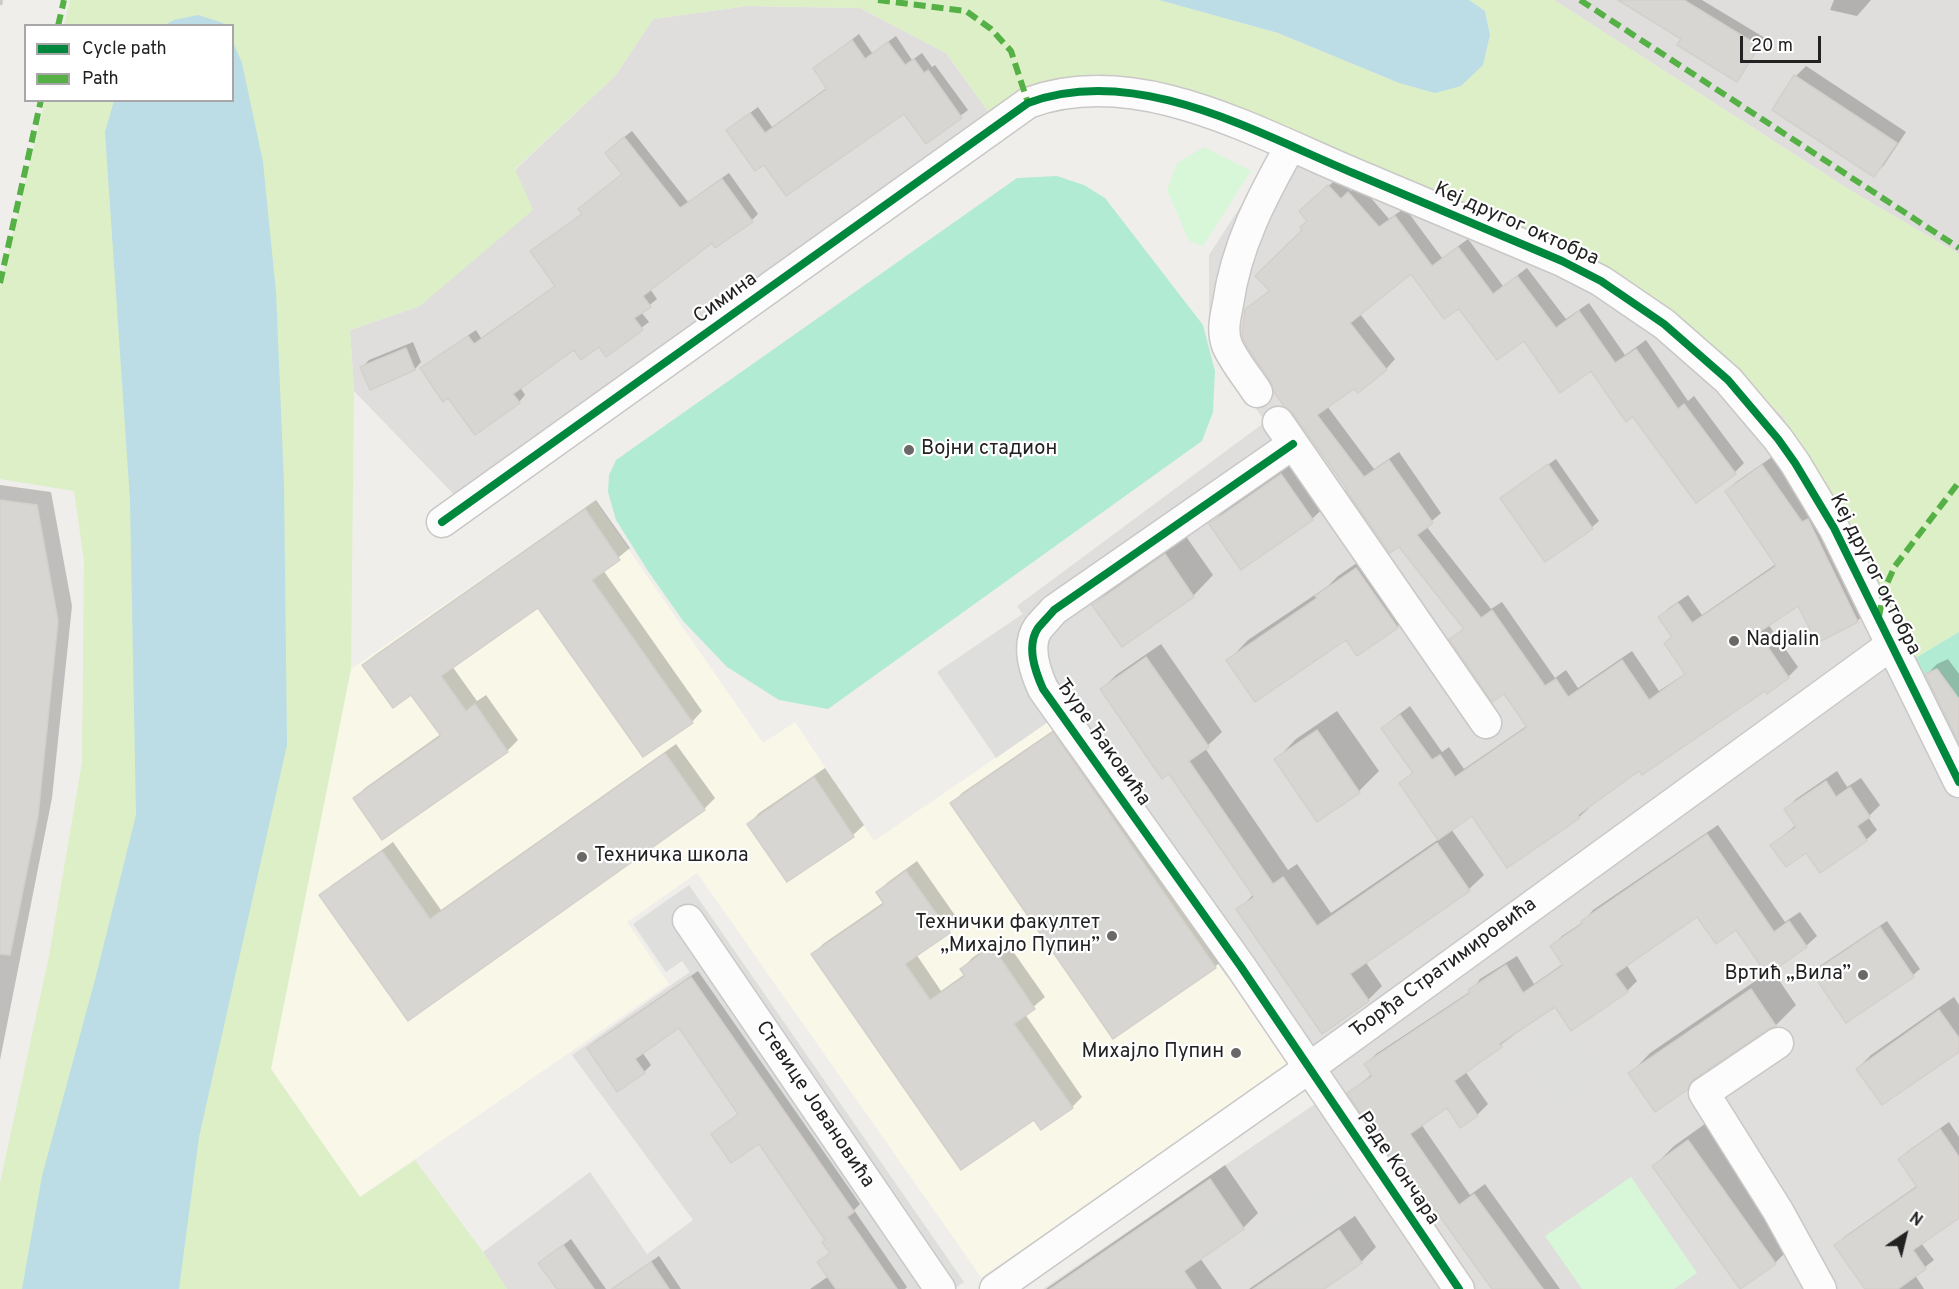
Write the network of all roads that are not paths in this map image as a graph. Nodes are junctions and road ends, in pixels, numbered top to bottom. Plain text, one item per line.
1 (1028, 104) joint
2 (1290, 147) junction
3 (1257, 392) dead end
4 (442, 522) dead end
5 (1891, 645) junction
6 (1486, 723) dead end
7 (1959, 782) edge
8 (688, 921) dead end
9 (1778, 1043) dead end
10 (1309, 1068) junction
11 (940, 1289) edge
12 (994, 1289) edge
13 (1458, 1289) edge
14 (1821, 1289) edge

1 - 2 street, Кеј другог октобра
1 - 4 street, Симина
2 - 3 street
2 - 5 street, Кеј другог октобра
5 - 7 street, Кеј другог октобра
5 - 10 street, Ђорђа Стратимировића
6 - 10 street, Ђуре Ђаковића
8 - 11 street, Стевице Јовановића
9 - 14 street
10 - 12 street, Ђорђа Стратимировића
10 - 13 street, Раде Кончара

